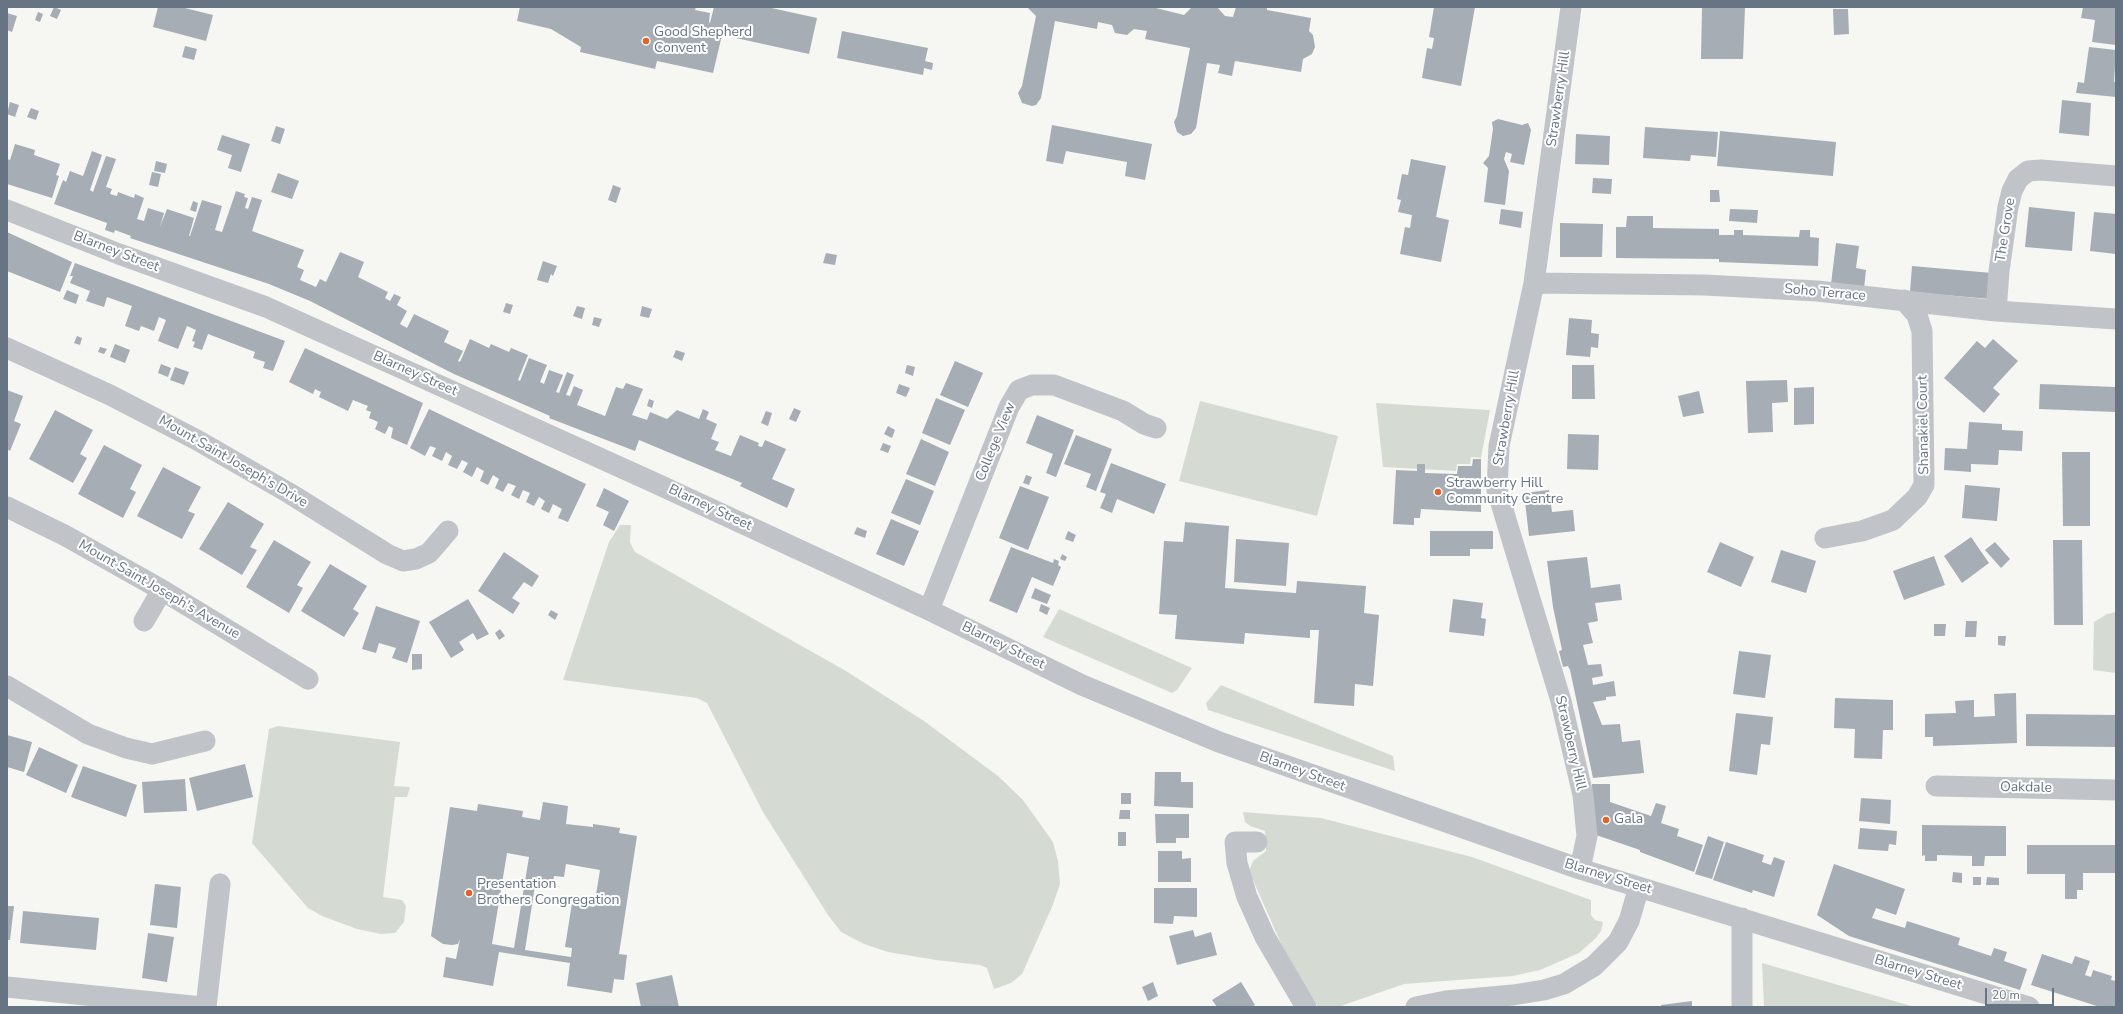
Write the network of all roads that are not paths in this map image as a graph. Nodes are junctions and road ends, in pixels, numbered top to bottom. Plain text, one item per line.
1 (1572, 7) edge
2 (2116, 176) edge
3 (7, 210) edge
4 (1534, 283) junction
5 (1904, 300) junction
6 (1996, 311) junction
7 (2116, 319) edge
8 (7, 348) edge
9 (1156, 428) dead end
10 (7, 507) edge
11 (448, 531) dead end
12 (1825, 538) dead end
13 (162, 590) junction
14 (929, 610) junction
15 (144, 621) dead end
16 (308, 679) dead end
17 (7, 686) edge
18 (205, 741) dead end
19 (1936, 786) dead end
20 (2116, 790) edge
21 (1258, 842) dead end
22 (1580, 869) junction
23 (220, 884) dead end
24 (1639, 887) junction
25 (1742, 918) junction
26 (7, 987) edge
27 (202, 1007) edge
28 (206, 1007) edge
29 (1306, 1007) edge
30 (1416, 1007) edge
31 (1742, 1007) edge
32 (2029, 1007) edge

1 - 4 street, Strawberry Hill
2 - 6 street, The Grove
3 - 14 street, Blarney Street
4 - 5 street, Soho Terrace
4 - 22 street, Strawberry Hill
5 - 6 street, Soho Terrace
5 - 12 street, Shanakiel Court
6 - 7 street, Soho Terrace
8 - 11 street, Mount Saint Joseph's Drive
9 - 14 street, College View
10 - 13 street, Mount Saint Joseph's Avenue
13 - 15 street
13 - 16 street, Mount Saint Joseph's Avenue
14 - 22 street, Blarney Street
17 - 18 street
19 - 20 street, Oakdale
21 - 29 street
22 - 24 street, Blarney Street
23 - 28 street
24 - 25 street, Blarney Street
24 - 30 street
25 - 31 street
25 - 32 street, Blarney Street
26 - 27 street

